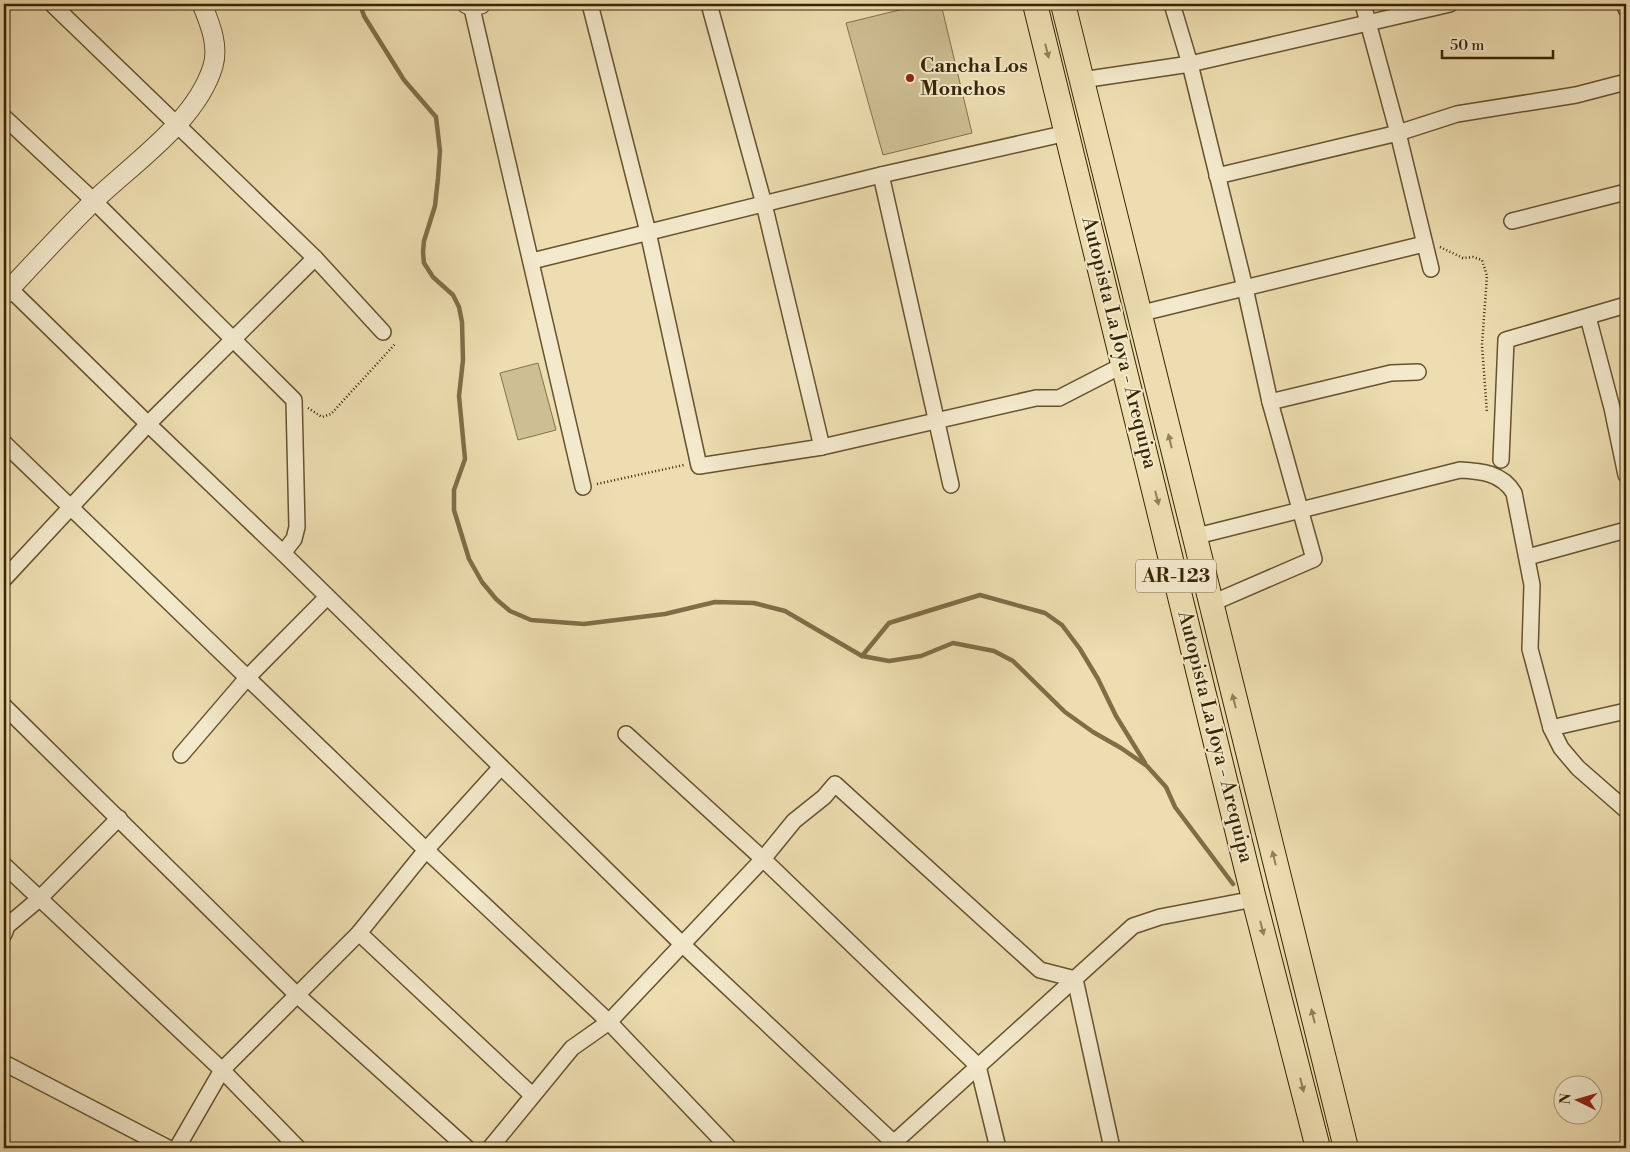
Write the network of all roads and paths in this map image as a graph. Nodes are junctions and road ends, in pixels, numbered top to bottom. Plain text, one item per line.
1 (52, 4) edge
2 (202, 4) edge
3 (473, 4) edge
4 (590, 4) edge
5 (709, 4) edge
6 (1035, 4) edge
7 (1062, 4) edge
8 (1172, 4) edge
9 (1363, 4) edge
10 (1450, 4) edge
11 (1625, 4) edge
12 (1626, 9) edge
13 (1367, 22) junction
14 (1190, 64) junction
15 (1082, 80) junction
16 (1626, 82) edge
17 (4, 117) edge
18 (177, 124) junction
19 (1067, 133) junction
20 (1398, 133) junction
21 (881, 175) junction
22 (1217, 176) junction
23 (1626, 192) edge
24 (94, 201) junction
25 (764, 204) junction
26 (1512, 221) dead end
27 (648, 232) junction
28 (1424, 244) junction
29 (315, 258) junction
30 (532, 261) junction
31 (1431, 269) dead end
32 (1245, 288) junction
33 (6, 289) edge
34 (1626, 305) edge
35 (1138, 314) junction
36 (1588, 317) junction
37 (383, 332) dead end
38 (234, 340) junction
39 (395, 344) dead end
40 (1125, 364) junction
41 (1418, 372) dead end
42 (294, 400) junction
43 (1270, 402) junction
44 (1488, 418) dead end
45 (939, 422) junction
46 (148, 424) junction
47 (4, 443) edge
48 (822, 447) junction
49 (1501, 460) dead end
50 (699, 466) junction
51 (1626, 475) edge
52 (952, 484) dead end
53 (583, 487) joint
54 (70, 506) junction
55 (1302, 510) junction
56 (1626, 530) edge
57 (1193, 537) junction
58 (283, 553) junction
59 (1528, 557) junction
60 (4, 578) edge
61 (327, 597) junction
62 (1210, 604) junction
63 (247, 678) junction
64 (4, 706) edge
65 (1626, 711) edge
66 (1551, 728) junction
67 (626, 734) dead end
68 (181, 755) dead end
69 (501, 767) junction
70 (1626, 810) edge
71 (118, 818) junction
72 (426, 850) junction
73 (762, 859) junction
74 (4, 865) edge
75 (39, 899) junction
76 (1254, 899) junction
77 (5, 928) edge
78 (359, 933) junction
79 (683, 945) junction
80 (1075, 979) junction
81 (296, 994) junction
82 (609, 1022) junction
83 (4, 1063) edge
84 (978, 1066) junction
85 (222, 1070) junction
86 (532, 1095) junction
87 (891, 1146) edge
88 (168, 1148) edge
89 (177, 1148) edge
90 (298, 1148) edge
91 (467, 1148) edge
92 (490, 1148) edge
93 (729, 1148) edge
94 (998, 1148) edge
95 (1112, 1148) edge
96 (1317, 1148) edge
97 (1346, 1148) edge

1 - 18 street
2 - 18 street
3 - 30 street
4 - 27 street
5 - 25 street
6 -> 19 main road, Autopista La Joya - Arequipa / AR-123
7 - 15 main road, Autopista La Joya - Arequipa / AR-123
8 - 14 street
9 - 13 street
10 - 13 street
11 - 12 street
13 - 14 street
13 - 20 street
14 - 15 street
14 - 22 street
15 - 35 main road, Autopista La Joya - Arequipa / AR-123
16 - 20 street
17 - 24 street
18 - 24 street
18 - 29 street
19 - 21 street
19 - 40 main road, Autopista La Joya - Arequipa / AR-123
20 - 22 street
20 - 28 street
21 - 25 street
21 - 45 street
22 - 32 street
23 - 26 street
24 - 33 street
24 - 38 street
25 - 27 street
25 - 48 street
27 - 30 street
27 - 50 street
28 - 31 street
28 - 32 street
28 - 44 path
29 - 37 street
29 - 38 street
30 - 53 street
32 - 35 street
32 - 43 street
33 - 46 street
34 - 36 street
57 -> 35 main road, Autopista La Joya - Arequipa / AR-123
36 - 49 street
36 - 51 street
38 - 42 street
38 - 46 street
39 - 42 path
40 - 45 street
40 -> 76 main road, Autopista La Joya - Arequipa / AR-123
41 - 43 street
42 - 58 street
43 - 55 street
45 - 48 street
45 - 52 street
46 - 54 street
46 - 58 street
47 - 54 street
48 - 50 street
50 - 53 path
54 - 60 street
54 - 63 street
55 - 57 street
55 - 59 street
55 - 62 street
56 - 59 street
57 - 62 main road, Autopista La Joya - Arequipa / AR-123
58 - 61 street
59 - 66 street
61 - 63 street
61 - 69 street
97 -> 62 main road, Autopista La Joya - Arequipa / AR-123
63 - 68 street
63 - 72 street
64 - 71 street
65 - 66 street
66 - 70 street
67 - 73 street
69 - 72 street
69 - 79 street
71 - 75 street
71 - 81 street
72 - 78 street
72 - 82 street
73 - 79 street
73 - 80 street
73 - 84 street
74 - 75 street
75 - 77 street
75 - 85 street
76 - 80 street
76 -> 96 main road, Autopista La Joya - Arequipa / AR-123
78 - 81 street
78 - 86 street
79 - 82 street
79 - 87 street
80 - 84 street
80 - 95 street
81 - 85 street
81 - 91 street
82 - 86 street
82 - 93 street
83 - 88 street
84 - 87 street
84 - 94 street
85 - 89 street
85 - 90 street
86 - 92 street

